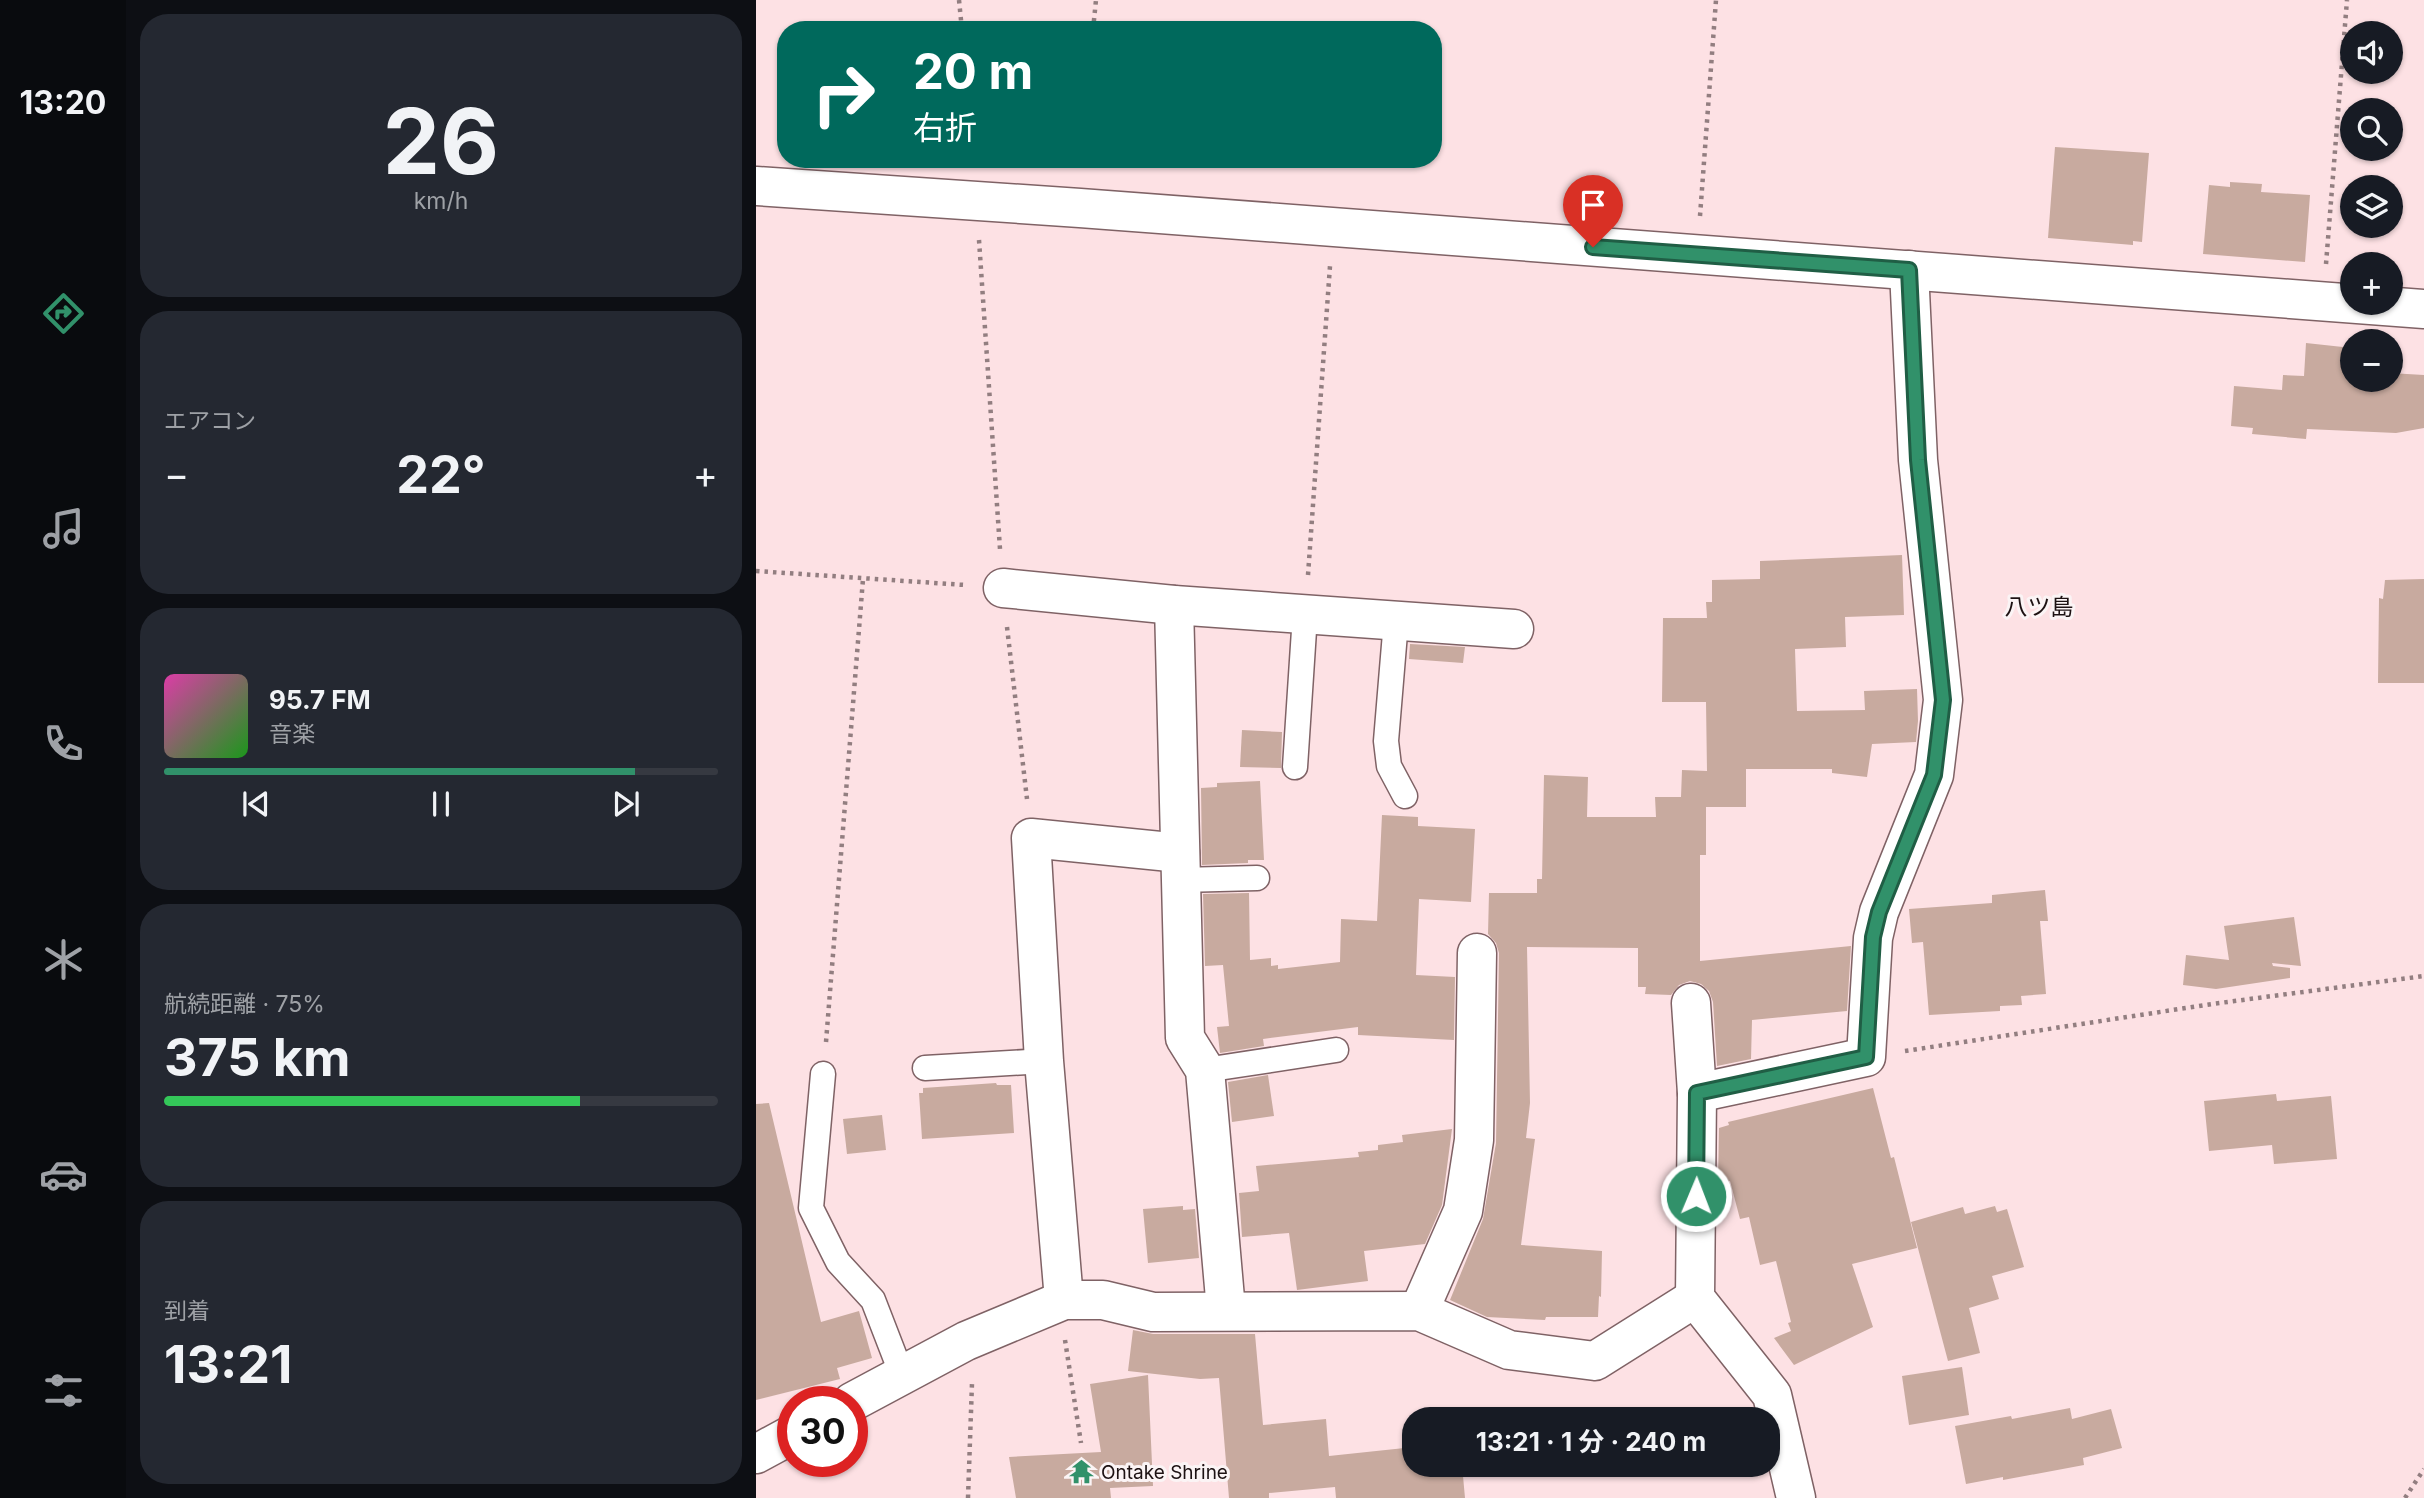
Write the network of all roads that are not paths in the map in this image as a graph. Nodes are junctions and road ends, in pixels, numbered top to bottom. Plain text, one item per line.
1 (756, 186) edge
2 (1909, 270) junction
3 (2424, 309) edge
4 (1003, 588) road end
5 (1174, 605) junction
6 (1305, 615) junction
7 (1396, 621) junction
8 (1514, 629) dead end
9 (1295, 767) dead end
10 (1405, 796) dead end
11 (1181, 866) junction
12 (1257, 878) dead end
13 (1477, 953) dead end
14 (1691, 1003) dead end
15 (1336, 1050) dead end
16 (1044, 1061) junction
17 (925, 1068) dead end
18 (1205, 1070) junction
19 (823, 1074) road end
20 (1697, 1093) junction
21 (1695, 1298) junction
22 (1064, 1300) junction
23 (1226, 1310) junction
24 (1419, 1311) junction
25 (902, 1375) junction
26 (868, 1393) edge
27 (777, 1443) edge
28 (756, 1454) edge
29 (1796, 1498) edge

1 - 2 street
2 - 3 street
2 - 20 street
4 - 5 street
5 - 6 street
5 - 11 street
6 - 7 street
6 - 9 lane
7 - 8 street
7 - 10 lane
11 - 12 lane
11 - 16 street
11 - 18 street
13 - 24 street
14 - 20 street
15 - 18 lane
16 - 17 lane
16 - 22 street
18 - 23 street
19 - 25 lane
20 - 21 street
21 - 24 street
21 - 29 street
22 - 23 street
22 - 25 street
23 - 24 street
25 - 26 street
27 - 28 street

